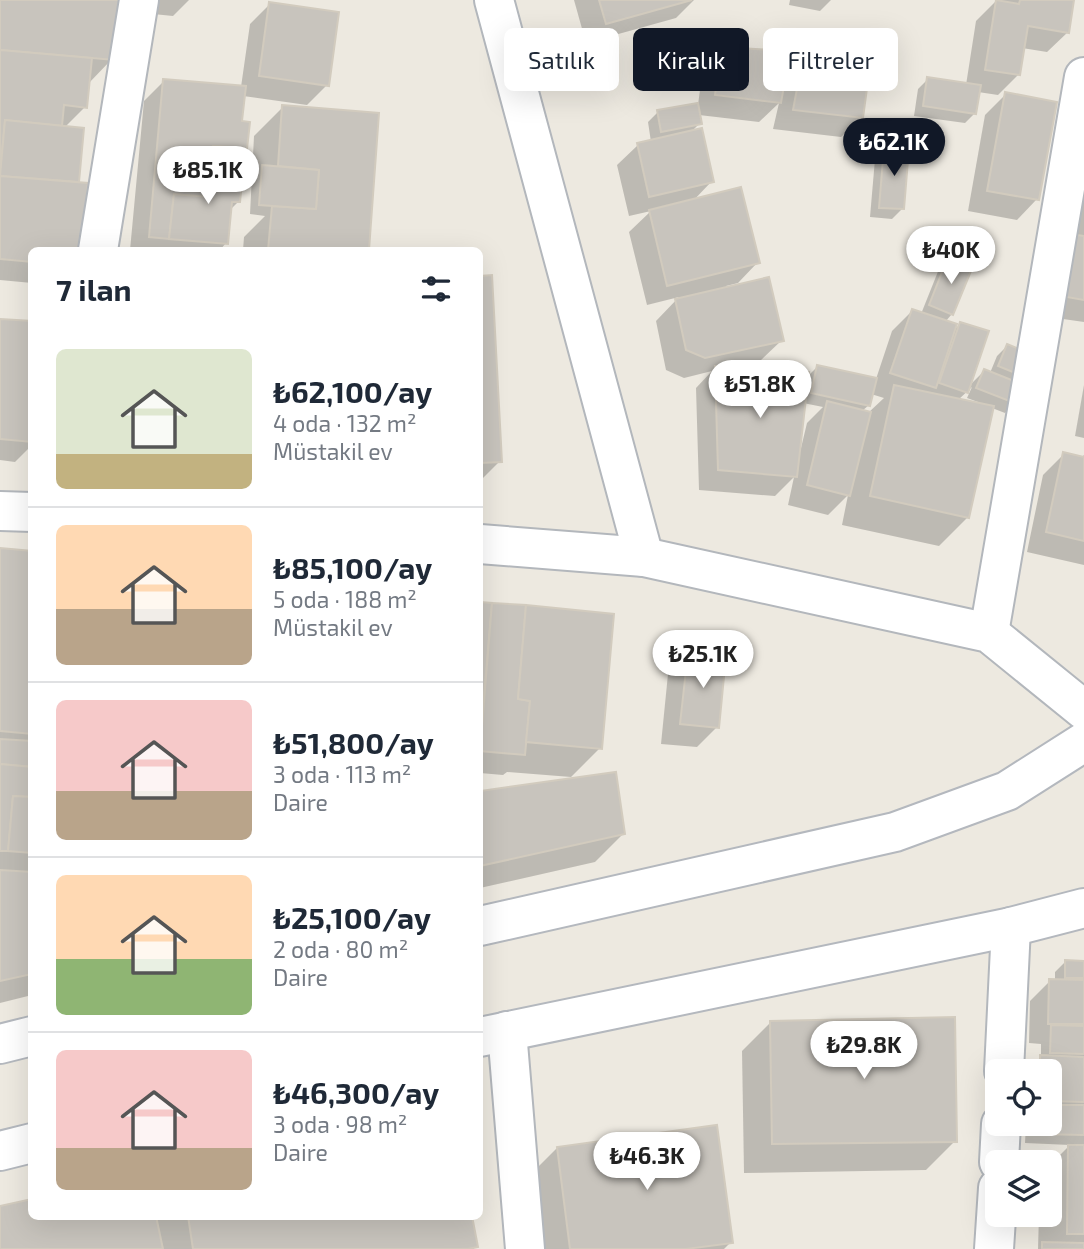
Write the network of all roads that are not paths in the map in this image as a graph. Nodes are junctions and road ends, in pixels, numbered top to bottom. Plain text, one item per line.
1 (139, 0) edge
2 (494, 0) edge
3 (1084, 77) edge
4 (1079, 140) edge
5 (98, 247) edge
6 (0, 511) edge
7 (28, 512) edge
8 (483, 544) edge
9 (644, 557) junction
10 (989, 633) junction
11 (1084, 710) edge
12 (1084, 742) edge
13 (1084, 908) edge
14 (483, 925) edge
15 (1011, 927) junction
16 (493, 1034) edge
17 (28, 1038) edge
18 (0, 1044) edge
19 (1004, 1059) edge
20 (28, 1144) edge
21 (0, 1151) edge
22 (995, 1227) edge
23 (525, 1249) edge
24 (994, 1249) edge

1 - 5 street
2 - 9 street
3 - 4 street
4 - 10 street
6 - 7 street
8 - 9 street
9 - 10 street
10 - 11 street
12 - 14 street
13 - 15 street
15 - 16 street
15 - 19 street
16 - 23 street
17 - 18 street
20 - 21 street
22 - 24 street

